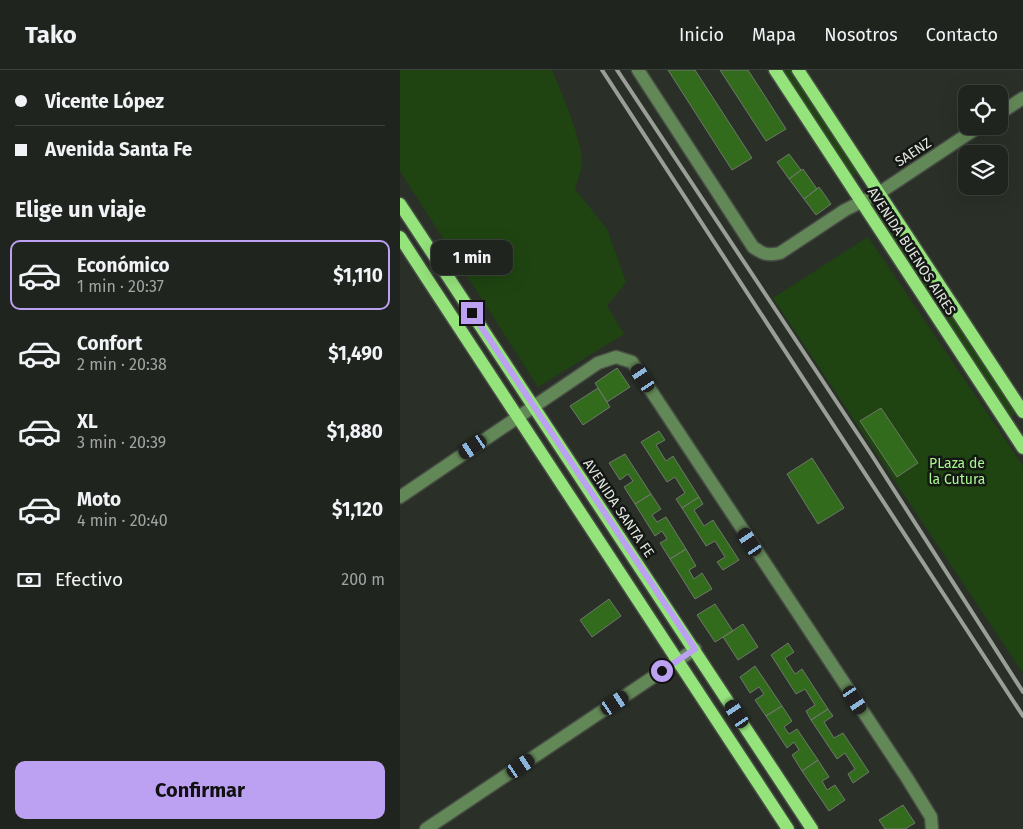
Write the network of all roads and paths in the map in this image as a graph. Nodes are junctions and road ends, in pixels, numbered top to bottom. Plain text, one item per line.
1 (638, 70) edge
2 (775, 70) edge
3 (798, 70) edge
4 (1023, 98) edge
5 (1008, 108) edge
6 (966, 135) edge
7 (879, 193) junction
8 (862, 202) junction
9 (400, 204) edge
10 (400, 237) edge
11 (533, 406) junction
12 (1023, 412) edge
13 (516, 417) junction
14 (1021, 441) edge
15 (400, 497) edge
16 (695, 649) junction
17 (678, 660) junction
18 (426, 829) edge
19 (788, 829) edge
20 (812, 829) edge
21 (932, 829) edge

1 - 8 street, SAENZ
2 - 8 main road, AVENIDA BUENOS AIRES
3 - 7 main road, AVENIDA BUENOS AIRES
4 - 5 street
6 - 7 street, SAENZ
7 - 8 street, SAENZ
7 - 12 main road, AVENIDA BUENOS AIRES
8 - 14 main road, AVENIDA BUENOS AIRES
9 - 11 main road, AVENIDA SANTA FE
10 - 13 main road
11 - 13 street
11 - 16 main road, AVENIDA SANTA FE
11 - 21 street
13 - 15 street
13 - 17 main road
16 - 17 street
16 - 20 main road, AVENIDA SANTA FE
17 - 18 street
17 - 19 main road

